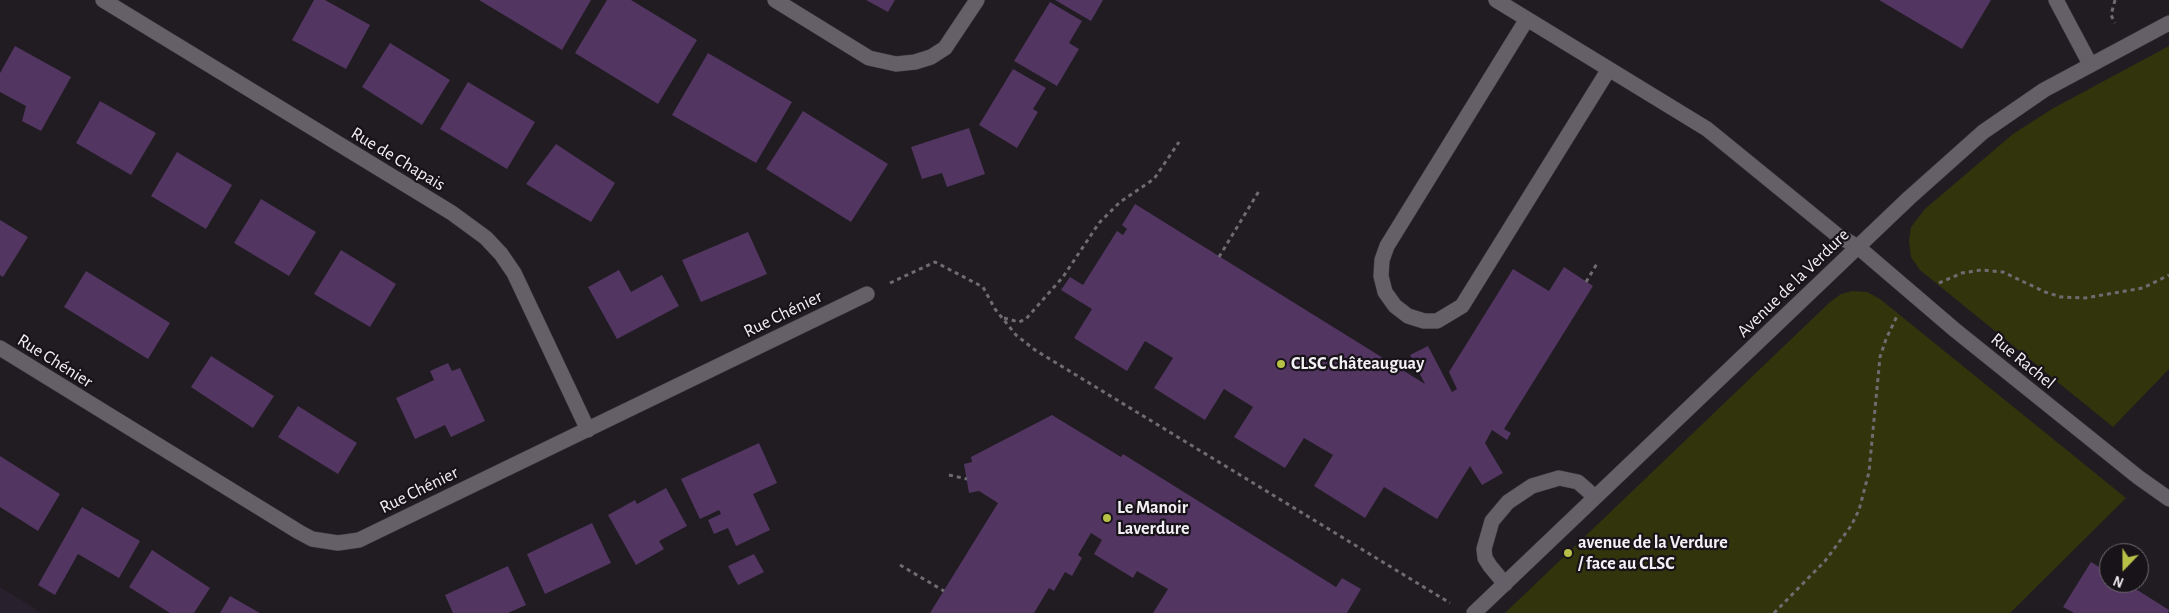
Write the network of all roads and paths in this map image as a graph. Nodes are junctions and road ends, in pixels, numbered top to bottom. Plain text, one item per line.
1 (103, 0) edge
2 (775, 0) edge
3 (977, 0) edge
4 (1496, 0) edge
5 (2056, 0) edge
6 (2115, 0) edge
7 (2111, 15) dead end
8 (1527, 19) junction
9 (2169, 23) edge
10 (2090, 64) junction
11 (1609, 69) junction
12 (1179, 142) dead end
13 (1259, 191) dead end
14 (1858, 247) junction
15 (1219, 257) dead end
16 (1598, 262) dead end
17 (2169, 275) edge
18 (1941, 281) dead end
19 (1586, 282) dead end
20 (867, 294) joint
21 (1897, 315) dead end
22 (1003, 318) junction
23 (0, 348) edge
24 (588, 430) junction
25 (949, 476) dead end
26 (967, 479) dead end
27 (1595, 497) junction
28 (2169, 499) edge
29 (900, 565) dead end
30 (1505, 584) junction
31 (944, 591) dead end
32 (1451, 603) dead end
33 (1474, 613) edge
34 (1774, 613) edge

1 - 24 street, Rue de Chapais
2 - 3 street
4 - 8 street, Rue Rachel
5 - 10 street
6 - 7 path
8 - 11 street, Rue Rachel
8 - 11 street
9 - 10 street, Avenue de la Verdure
10 - 14 street, Avenue de la Verdure
11 - 14 street, Rue Rachel
12 - 22 path
13 - 15 path
14 - 27 street, Avenue de la Verdure
14 - 28 street, Rue Rachel
16 - 19 path
17 - 18 path
20 - 22 path
20 - 24 street, Rue Chénier
21 - 34 path
22 - 32 path
23 - 24 street, Rue Chénier
25 - 26 path
27 - 30 street, Avenue de la Verdure
27 - 30 street
29 - 31 path
30 - 33 street, Avenue de la Verdure

